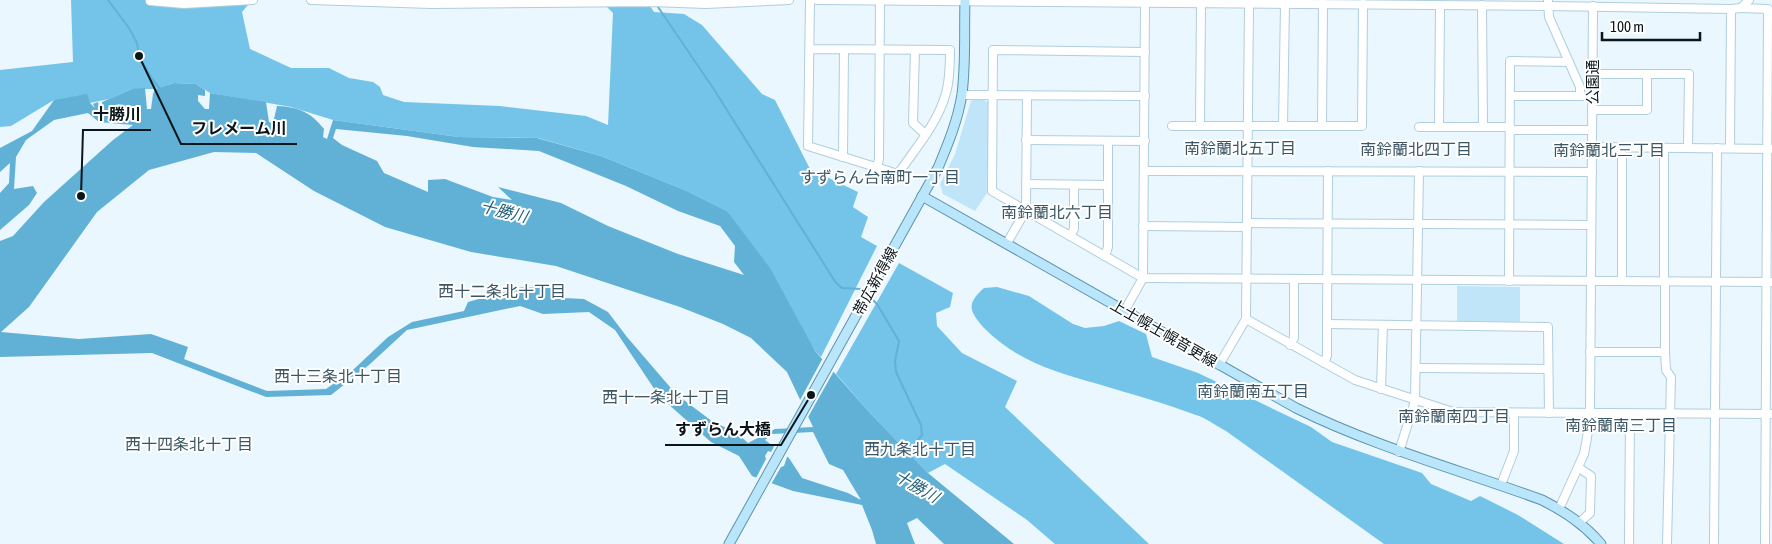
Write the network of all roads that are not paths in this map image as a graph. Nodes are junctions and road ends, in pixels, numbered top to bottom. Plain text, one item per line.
1 (253, 0) edge
2 (311, 0) edge
3 (789, 0) edge
4 (810, 0) edge
5 (817, 0) edge
6 (880, 0) edge
7 (1749, 0) edge
8 (150, 1) edge
9 (965, 1) edge
10 (1056, 1) edge
11 (1118, 1) edge
12 (431, 2) edge
13 (1178, 2) edge
14 (1239, 2) edge
15 (1301, 2) edge
16 (1426, 2) edge
17 (1145, 3) junction
18 (1365, 3) edge
19 (1548, 3) edge
20 (1200, 4) junction
21 (1249, 4) junction
22 (1285, 4) junction
23 (1323, 4) junction
24 (1485, 4) edge
25 (1440, 5) junction
26 (1593, 6) junction
27 (1741, 8) junction
28 (1731, 9) junction
29 (810, 49) junction
30 (844, 50) junction
31 (880, 50) junction
32 (914, 50) junction
33 (1145, 52) junction
34 (1569, 62) junction
35 (1770, 62) edge
36 (1592, 74) junction
37 (1647, 74) junction
38 (962, 95) junction
39 (992, 95) junction
40 (1026, 96) junction
41 (1145, 96) junction
42 (1510, 96) junction
43 (1580, 96) junction
44 (1592, 96) junction
45 (1592, 110) junction
46 (1172, 126) dead end
47 (1200, 126) junction
48 (1248, 126) junction
49 (1283, 126) junction
50 (1322, 126) junction
51 (1439, 126) junction
52 (1482, 126) junction
53 (1419, 127) dead end
54 (1510, 128) junction
55 (1592, 130) junction
56 (925, 134) junction
57 (1026, 140) junction
58 (1108, 141) junction
59 (1145, 141) junction
60 (1592, 147) junction
61 (1622, 147) junction
62 (1664, 148) junction
63 (1688, 148) junction
64 (1718, 148) junction
65 (1730, 148) junction
66 (1770, 149) edge
67 (843, 157) junction
68 (877, 168) junction
69 (1145, 171) junction
70 (1328, 171) junction
71 (1419, 171) junction
72 (1247, 172) junction
73 (1509, 172) junction
74 (1592, 172) junction
75 (1026, 184) junction
76 (1074, 185) junction
77 (1108, 185) junction
78 (922, 196) junction
79 (1026, 210) junction
80 (1328, 223) junction
81 (1419, 224) junction
82 (1247, 225) junction
83 (1509, 225) junction
84 (1591, 225) junction
85 (1143, 226) junction
86 (1070, 236) junction
87 (1007, 243) junction
88 (1105, 256) junction
89 (1144, 278) junction
90 (1247, 279) junction
91 (1294, 279) junction
92 (1328, 279) junction
93 (1418, 280) junction
94 (1509, 281) junction
95 (1591, 281) junction
96 (1622, 281) junction
97 (1664, 281) junction
98 (1716, 282) junction
99 (1770, 282) edge
100 (1125, 310) junction
101 (1246, 319) junction
102 (1328, 324) junction
103 (1383, 325) junction
104 (1417, 326) junction
105 (1290, 345) junction
106 (1590, 352) junction
107 (1665, 352) junction
108 (1324, 362) junction
109 (1220, 365) junction
110 (1417, 368) junction
111 (1548, 369) junction
112 (1381, 389) junction
113 (1415, 401) junction
114 (1590, 412) junction
115 (1514, 413) junction
116 (1549, 413) junction
117 (1630, 413) junction
118 (1670, 413) junction
119 (1715, 414) junction
120 (1769, 414) edge
121 (1399, 452) junction
122 (1579, 468) junction
123 (1500, 485) junction
124 (1560, 509) junction
125 (1580, 522) junction
126 (729, 544) edge
127 (1601, 544) edge
128 (1629, 544) edge
129 (1667, 544) edge
130 (1714, 544) edge
131 (1765, 544) edge

1 - 8 street
2 - 12 street
3 - 12 street
4 - 29 street
5 - 6 street
6 - 9 street
6 - 31 street
7 - 27 street
9 - 10 street
9 - 38 main road, 帯広新得線
10 - 11 street
11 - 17 street
13 - 17 street
13 - 20 street
14 - 20 street
14 - 21 street
15 - 22 street
15 - 23 street
16 - 18 street
16 - 25 street
17 - 33 street
18 - 23 street
18 - 50 street
19 - 24 street
19 - 26 street
19 - 34 street
20 - 47 street
21 - 22 street
21 - 48 street
22 - 49 street
23 - 50 street
24 - 25 street
24 - 52 street
25 - 51 street
26 - 28 street
26 - 36 street, 公園通
27 - 28 street
27 - 35 street
28 - 65 street
29 - 30 street
29 - 67 street
30 - 31 street
30 - 67 street
31 - 32 street
31 - 68 street
32 - 56 street
32 - 56 street
33 - 39 street
33 - 41 street
34 - 42 street
34 - 43 street
35 - 66 street
36 - 37 street
36 - 44 street, 公園通
37 - 45 street
37 - 63 street
38 - 39 street
38 - 78 main road, 帯広新得線
39 - 40 street
39 - 79 street
40 - 41 street
40 - 57 street
41 - 59 street
42 - 43 street
42 - 54 street
43 - 44 street
44 - 45 street, 公園通
45 - 55 street, 公園通
46 - 47 street
47 - 48 street
48 - 49 street
48 - 72 street
49 - 50 street
51 - 52 street
51 - 53 street
52 - 54 street
54 - 55 street
54 - 73 street
55 - 60 street, 公園通
56 - 68 street
57 - 58 street
57 - 75 street
58 - 59 street
58 - 77 street
59 - 69 street
60 - 61 street
60 - 74 street, 公園通
61 - 62 street
61 - 96 street
62 - 63 street
62 - 97 street
63 - 64 street
64 - 65 street
64 - 98 street
65 - 66 street
66 - 99 street
67 - 68 street
69 - 72 street
69 - 85 street
70 - 71 street
70 - 72 street
70 - 80 street
71 - 73 street
71 - 81 street
72 - 82 street
73 - 74 street
73 - 83 street
74 - 84 street, 公園通
75 - 76 street
75 - 79 street
76 - 77 street
76 - 86 street
77 - 88 street
78 - 87 main road, 上士幌士幌音更線
78 - 126 main road, 帯広新得線
79 - 86 street
79 - 87 street
80 - 81 street
80 - 82 street
80 - 92 street
81 - 83 street
81 - 93 street
82 - 85 street
82 - 90 street
83 - 84 street
83 - 94 street
84 - 95 street, 公園通
85 - 89 street
86 - 88 street
87 - 100 main road, 上士幌士幌音更線
88 - 89 street
89 - 90 street
89 - 100 street
90 - 91 street
90 - 101 street
91 - 92 street
91 - 105 street
92 - 93 street
92 - 102 street
93 - 94 street
93 - 104 street
94 - 95 street
95 - 96 street
95 - 106 street, 公園通
96 - 97 street
97 - 98 street
97 - 107 street
98 - 99 street
98 - 119 street
99 - 120 street
100 - 109 main road, 上士幌士幌音更線
101 - 105 street
101 - 109 street
102 - 103 street
102 - 108 street
103 - 104 street
103 - 112 street
104 - 110 street
104 - 111 street
105 - 108 street
106 - 107 street
106 - 114 street, 公園通
107 - 118 street
108 - 112 street
109 - 121 main road, 上士幌士幌音更線
110 - 111 street
110 - 113 street
111 - 116 street
112 - 113 street
113 - 115 street
113 - 121 street
114 - 116 street
114 - 117 street
114 - 122 street, 公園通
115 - 116 street
115 - 123 street
117 - 118 street
117 - 128 street
118 - 119 street
118 - 129 street
119 - 120 street
119 - 130 street
120 - 131 street
121 - 123 main road, 上士幌士幌音更線
122 - 124 street, 公園通
122 - 125 street
123 - 124 main road, 上士幌士幌音更線
124 - 125 main road, 上士幌士幌音更線
125 - 127 main road, 上士幌士幌音更線

